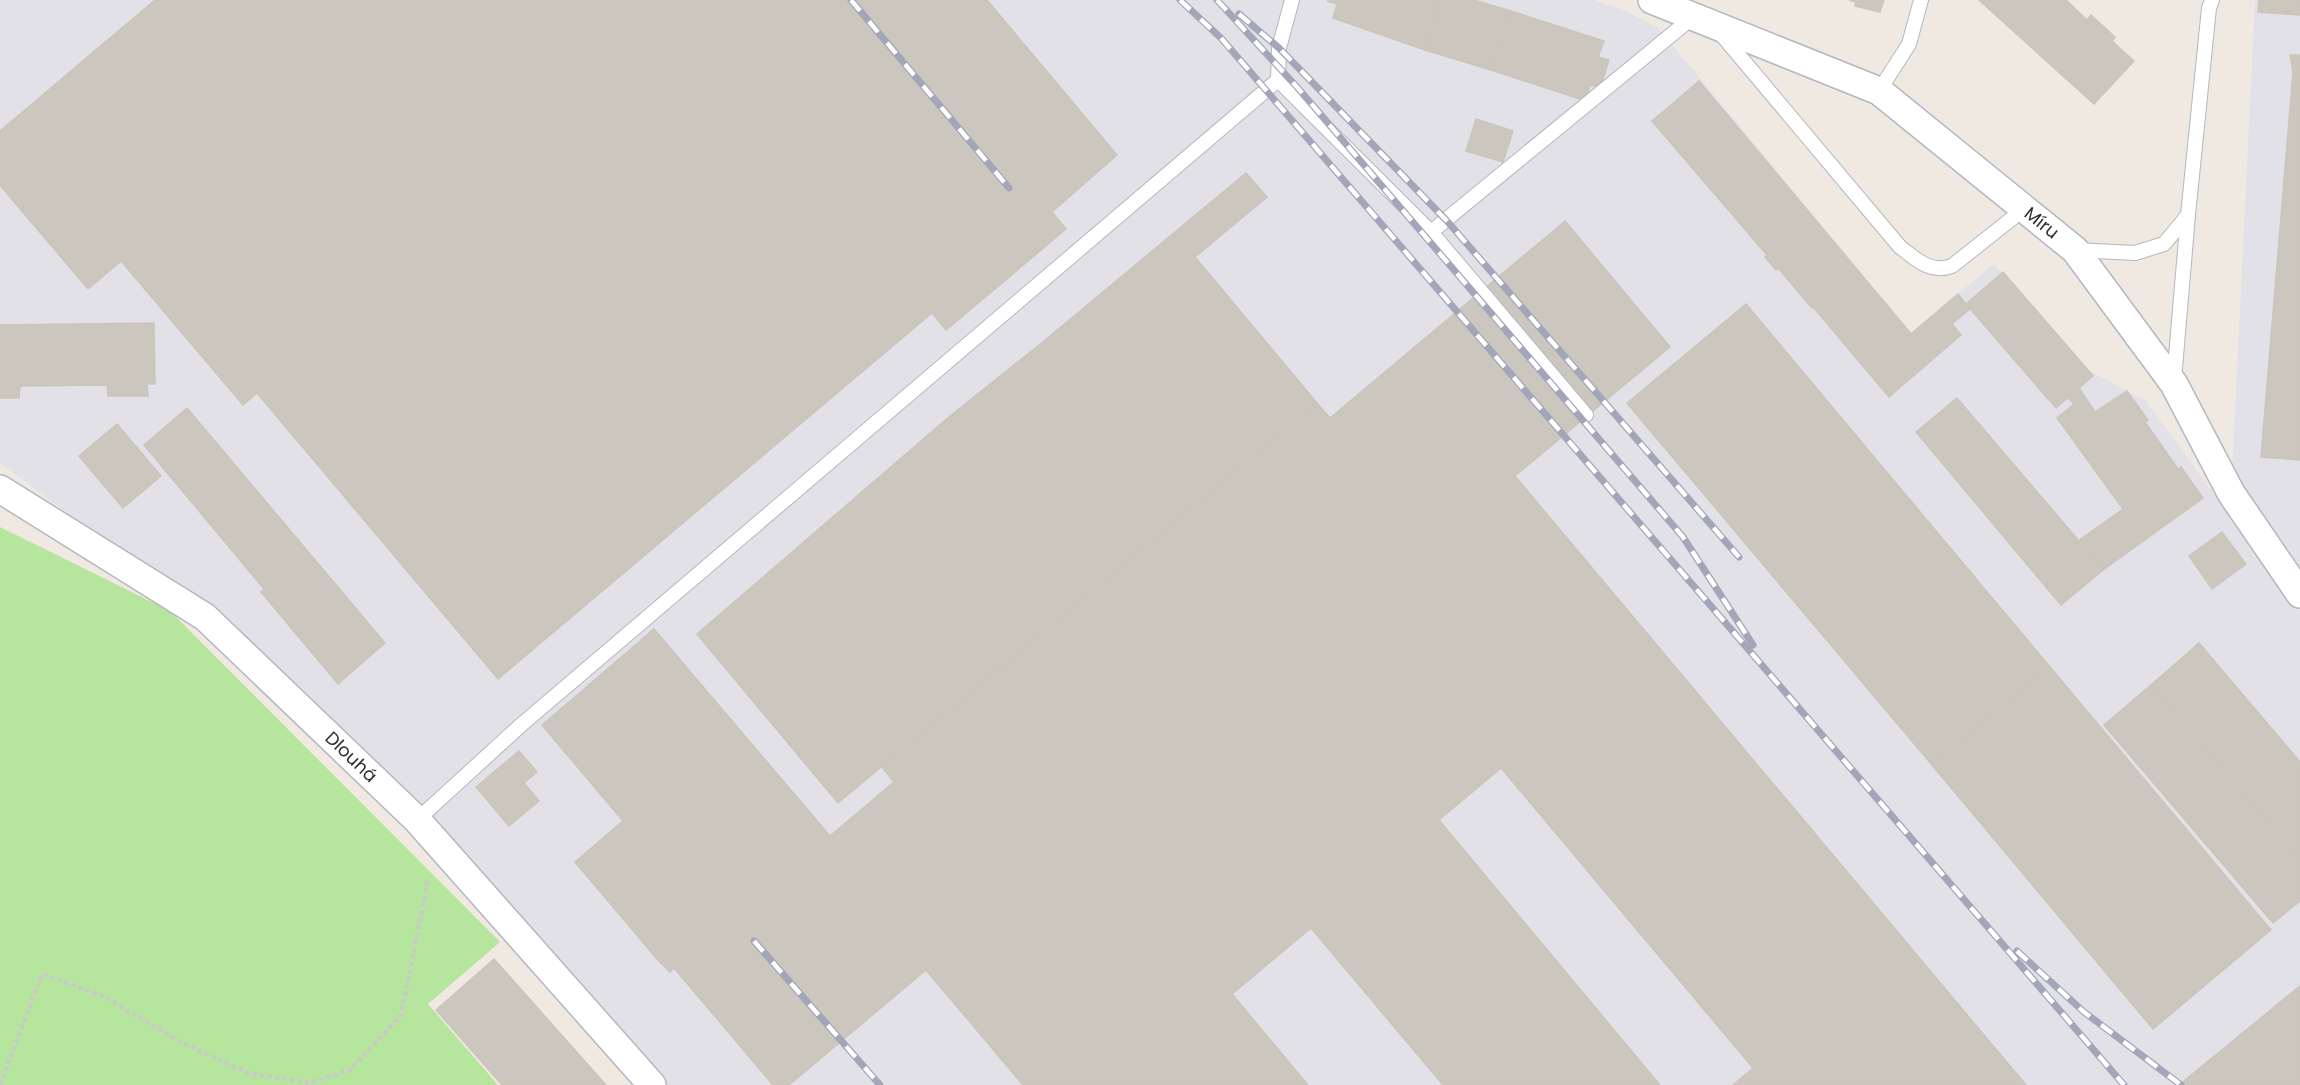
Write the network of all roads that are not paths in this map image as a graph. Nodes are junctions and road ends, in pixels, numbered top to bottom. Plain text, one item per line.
1 (1293, 0) edge
2 (1652, 0) edge
3 (1921, 0) edge
4 (2212, 0) edge
5 (1704, 21) junction
6 (1278, 80) junction
7 (1879, 91) junction
8 (2024, 209) junction
9 (2188, 215) junction
10 (1431, 232) junction
11 (2075, 250) junction
12 (2174, 384) junction
13 (1586, 415) dead end
14 (0, 489) edge
15 (2300, 594) edge
16 (417, 820) junction
17 (652, 1085) edge

1 - 6 lane
2 - 5 street, Míru
3 - 7 lane
4 - 9 lane
5 - 7 street, Míru
5 - 8 lane
5 - 10 lane
6 - 10 lane
6 - 16 lane
7 - 8 street, Míru
8 - 11 street, Míru
9 - 11 lane
9 - 12 lane
10 - 13 lane
11 - 12 street, Míru
12 - 15 street, Míru
14 - 16 street, Dlouhá
16 - 17 street, Dlouhá

